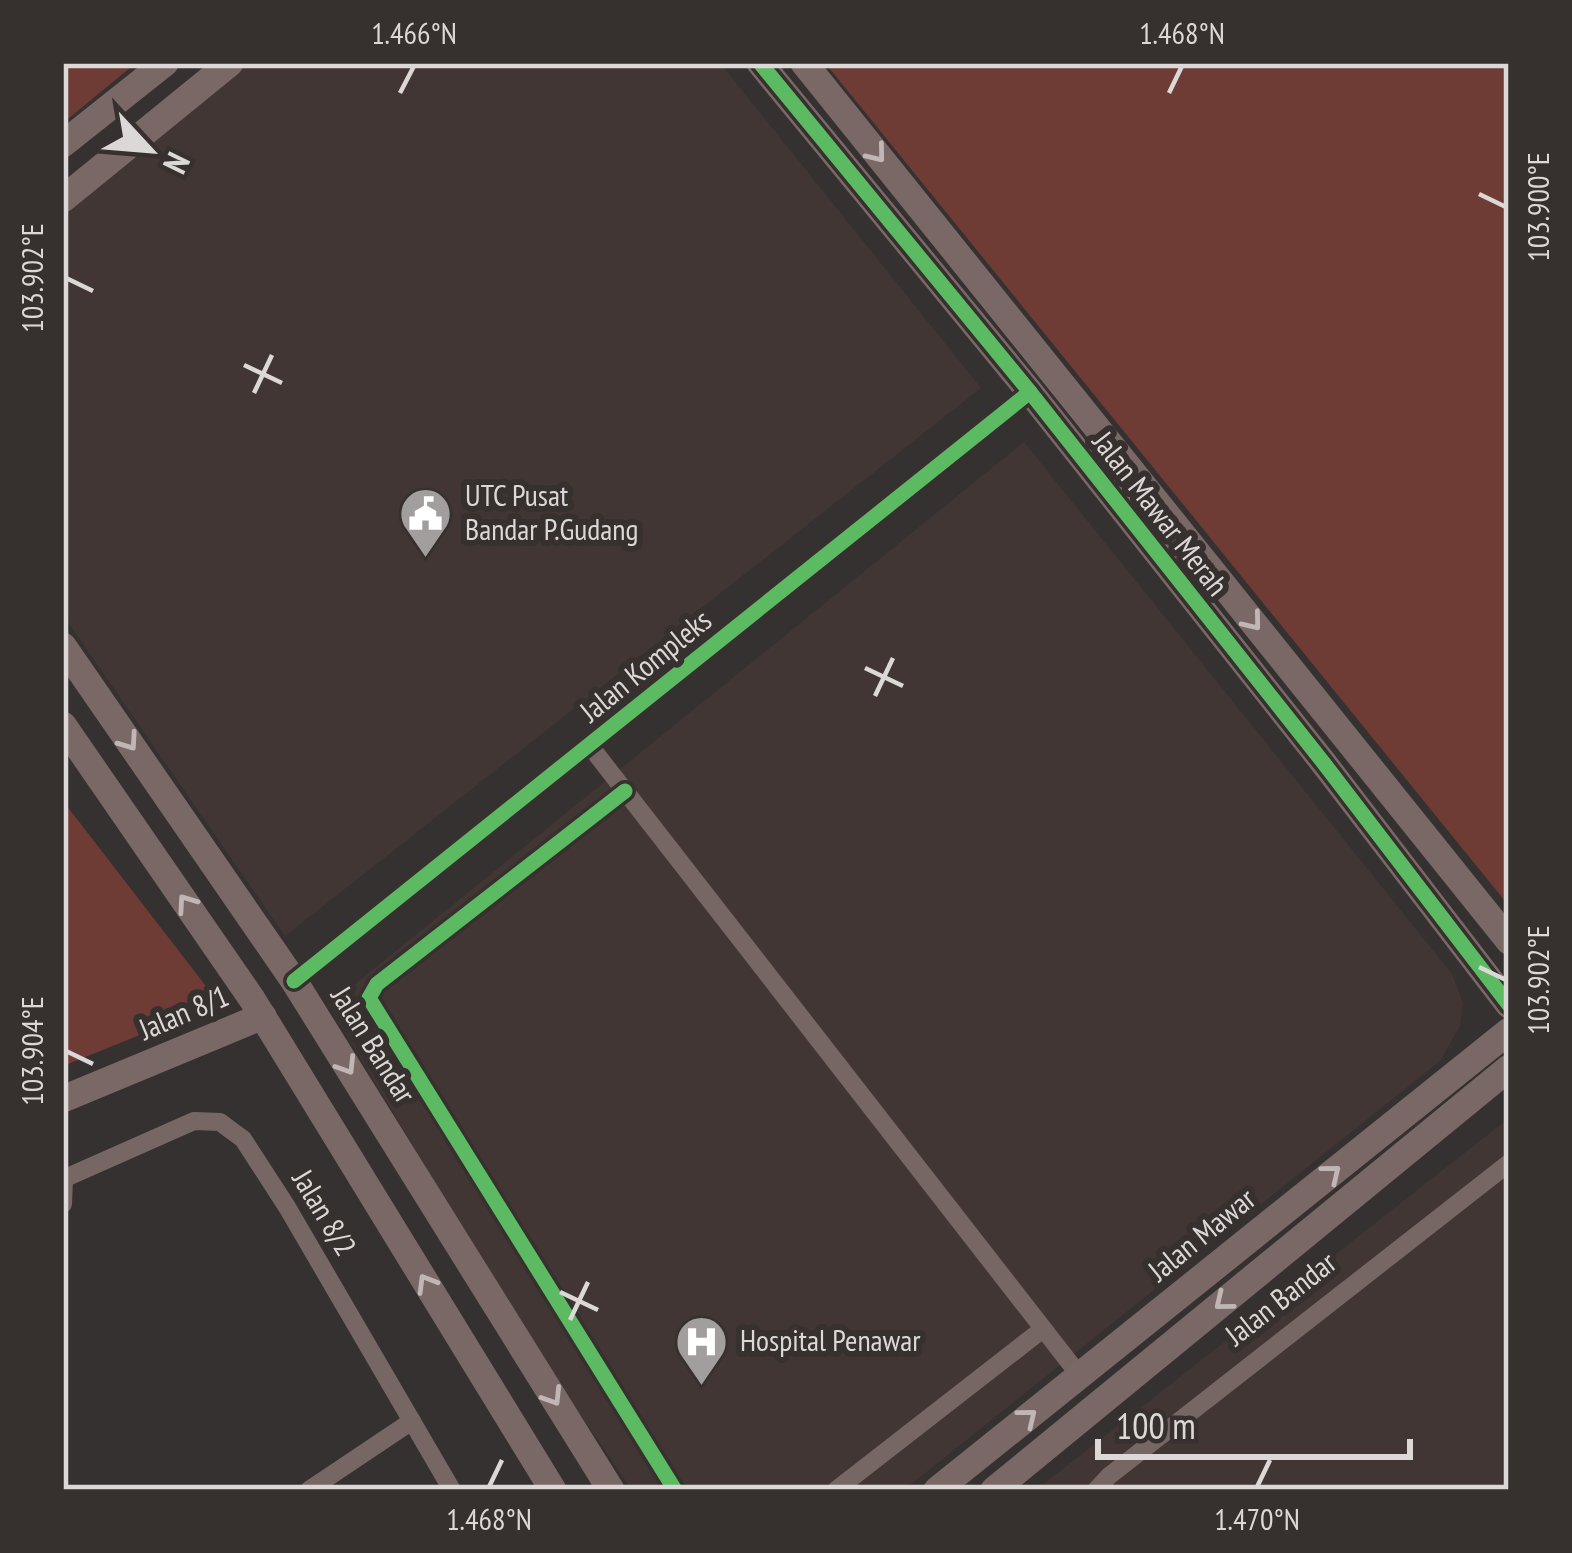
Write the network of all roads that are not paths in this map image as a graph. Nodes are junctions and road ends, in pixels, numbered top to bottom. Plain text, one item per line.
1 (165, 63) edge
2 (230, 63) edge
3 (760, 63) edge
4 (804, 63) edge
5 (63, 144) edge
6 (63, 199) edge
7 (1030, 392) junction
8 (63, 646) edge
9 (63, 725) edge
10 (590, 746) junction
11 (625, 791) junction
12 (1509, 940) edge
13 (294, 981) junction
14 (1509, 1005) edge
15 (263, 1016) junction
16 (1509, 1031) edge
17 (1509, 1069) edge
18 (63, 1099) edge
19 (1509, 1163) edge
20 (64, 1179) edge
21 (63, 1204) edge
22 (1043, 1329) junction
23 (1080, 1376) junction
24 (412, 1421) junction
25 (309, 1490) edge
26 (452, 1490) edge
27 (553, 1490) edge
28 (611, 1490) edge
29 (675, 1490) edge
30 (836, 1490) edge
31 (937, 1490) edge
32 (994, 1490) edge
33 (1096, 1490) edge

1 - 5 street
2 - 6 street
3 - 7 street, Jalan Mawar Merah
4 -> 12 street, Jalan Mawar Merah
7 - 10 street, Jalan Kompleks
7 - 14 street, Jalan Mawar Merah
8 -> 13 street, Jalan Bandar
15 -> 9 street
10 - 11 street
10 - 13 street, Jalan Kompleks
11 - 22 street
11 - 29 street
13 -> 28 street, Jalan Bandar
15 - 18 street, Jalan 8/1
27 -> 15 street
23 -> 16 street, Jalan Mawar
17 -> 32 street
19 - 33 street, Jalan Bandar
20 - 21 street
20 - 24 street, Jalan 8/2
22 - 23 street
22 - 30 street
31 -> 23 street, Jalan Mawar
24 - 25 street
24 - 26 street, Jalan 8/2

